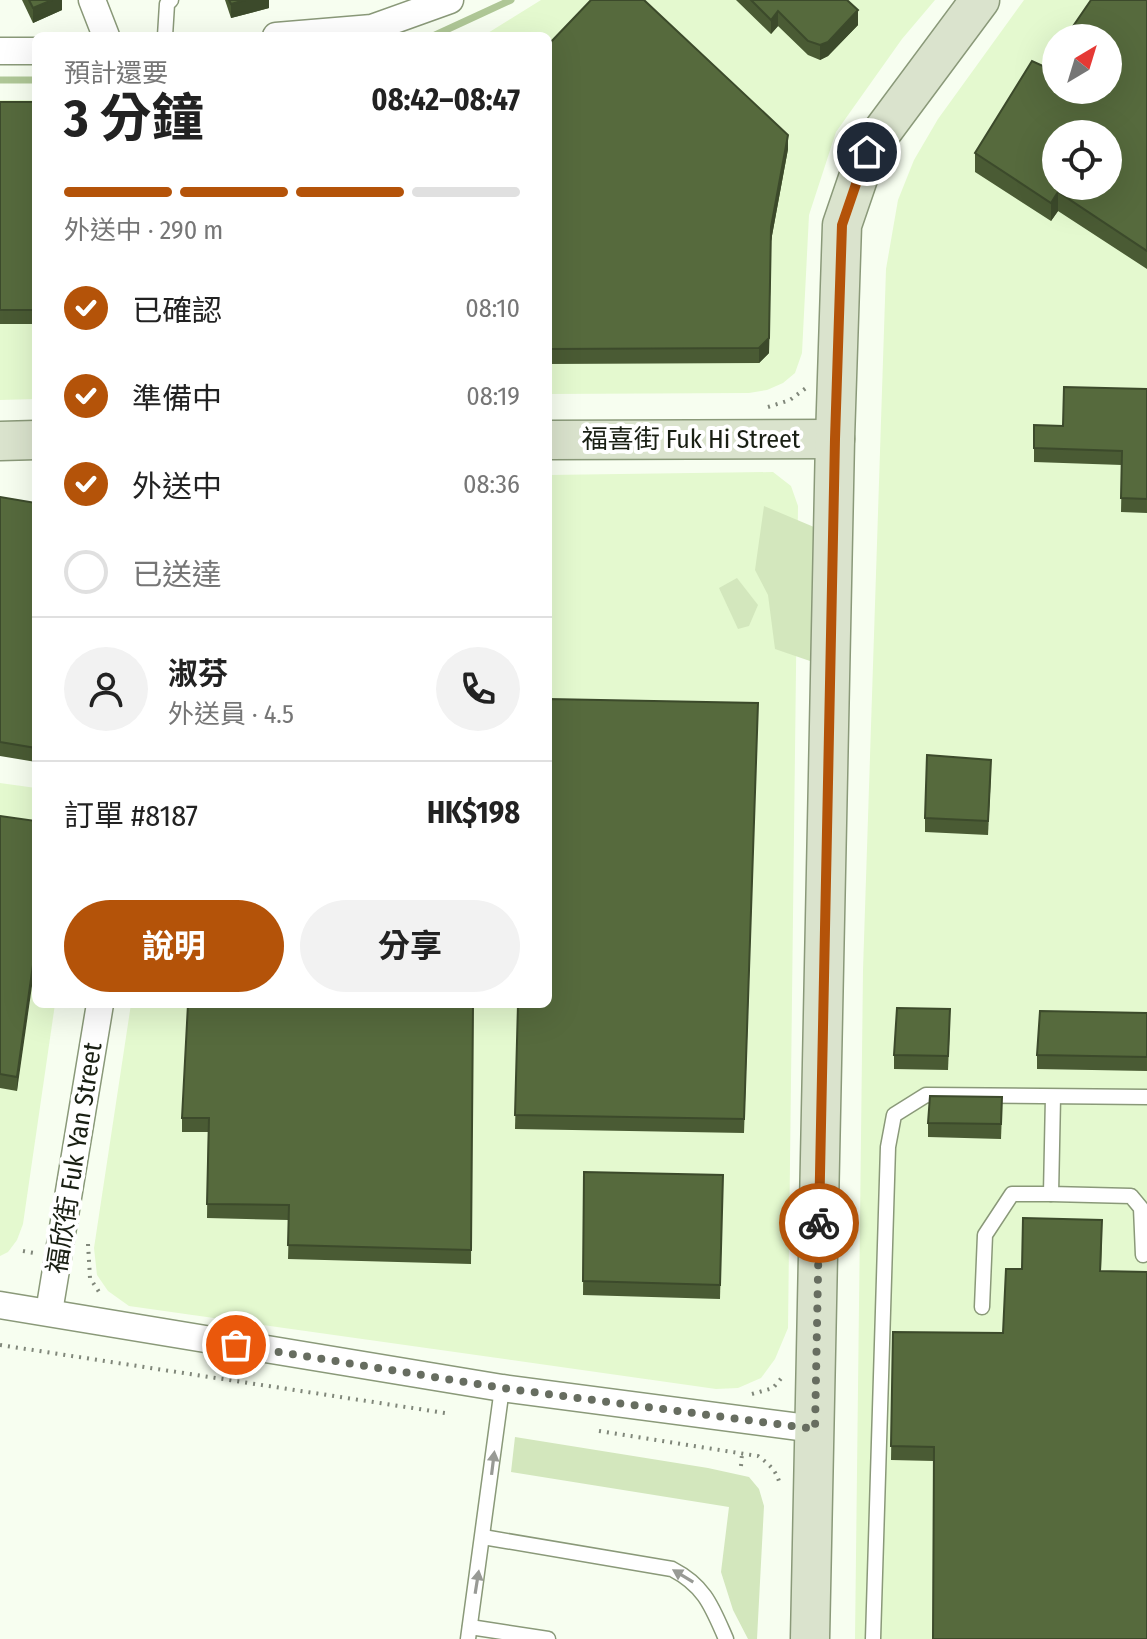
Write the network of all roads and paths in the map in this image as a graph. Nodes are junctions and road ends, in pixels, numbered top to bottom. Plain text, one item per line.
1 (92, 0) edge
2 (171, 0) edge
3 (450, 0) edge
4 (980, 0) edge
5 (399, 9) edge
6 (104, 32) edge
7 (165, 32) edge
8 (324, 32) edge
9 (0, 51) edge
10 (32, 51) edge
11 (835, 439) junction
12 (32, 440) edge
13 (552, 440) edge
14 (0, 441) edge
15 (99, 1008) edge
16 (1053, 1097) junction
17 (1147, 1097) edge
18 (1051, 1194) junction
19 (1143, 1255) dead end
20 (0, 1305) edge
21 (982, 1307) dead end
22 (49, 1312) junction
23 (0, 1345) edge
24 (502, 1388) junction
25 (445, 1413) dead end
26 (815, 1429) junction
27 (599, 1431) dead end
28 (782, 1491) dead end
29 (483, 1537) junction
30 (469, 1633) edge
31 (548, 1639) edge
32 (726, 1639) edge
33 (810, 1639) edge
34 (873, 1639) edge

1 - 6 street
2 - 7 lane
3 - 5 street
4 - 11 street
5 - 8 street
9 - 10 street
11 - 13 street, 福喜街 Fuk Hi Street
11 - 26 street
12 - 14 street
15 - 22 street, 福欣街 Fuk Yan Street
16 - 17 lane
16 - 18 lane
16 - 34 lane
18 - 19 lane
18 - 21 lane
20 - 22 street
22 - 24 street
23 - 25 path
24 - 26 street
29 -> 24 lane
26 - 33 street
27 - 28 path
30 -> 29 lane
32 -> 29 lane
30 - 31 lane

